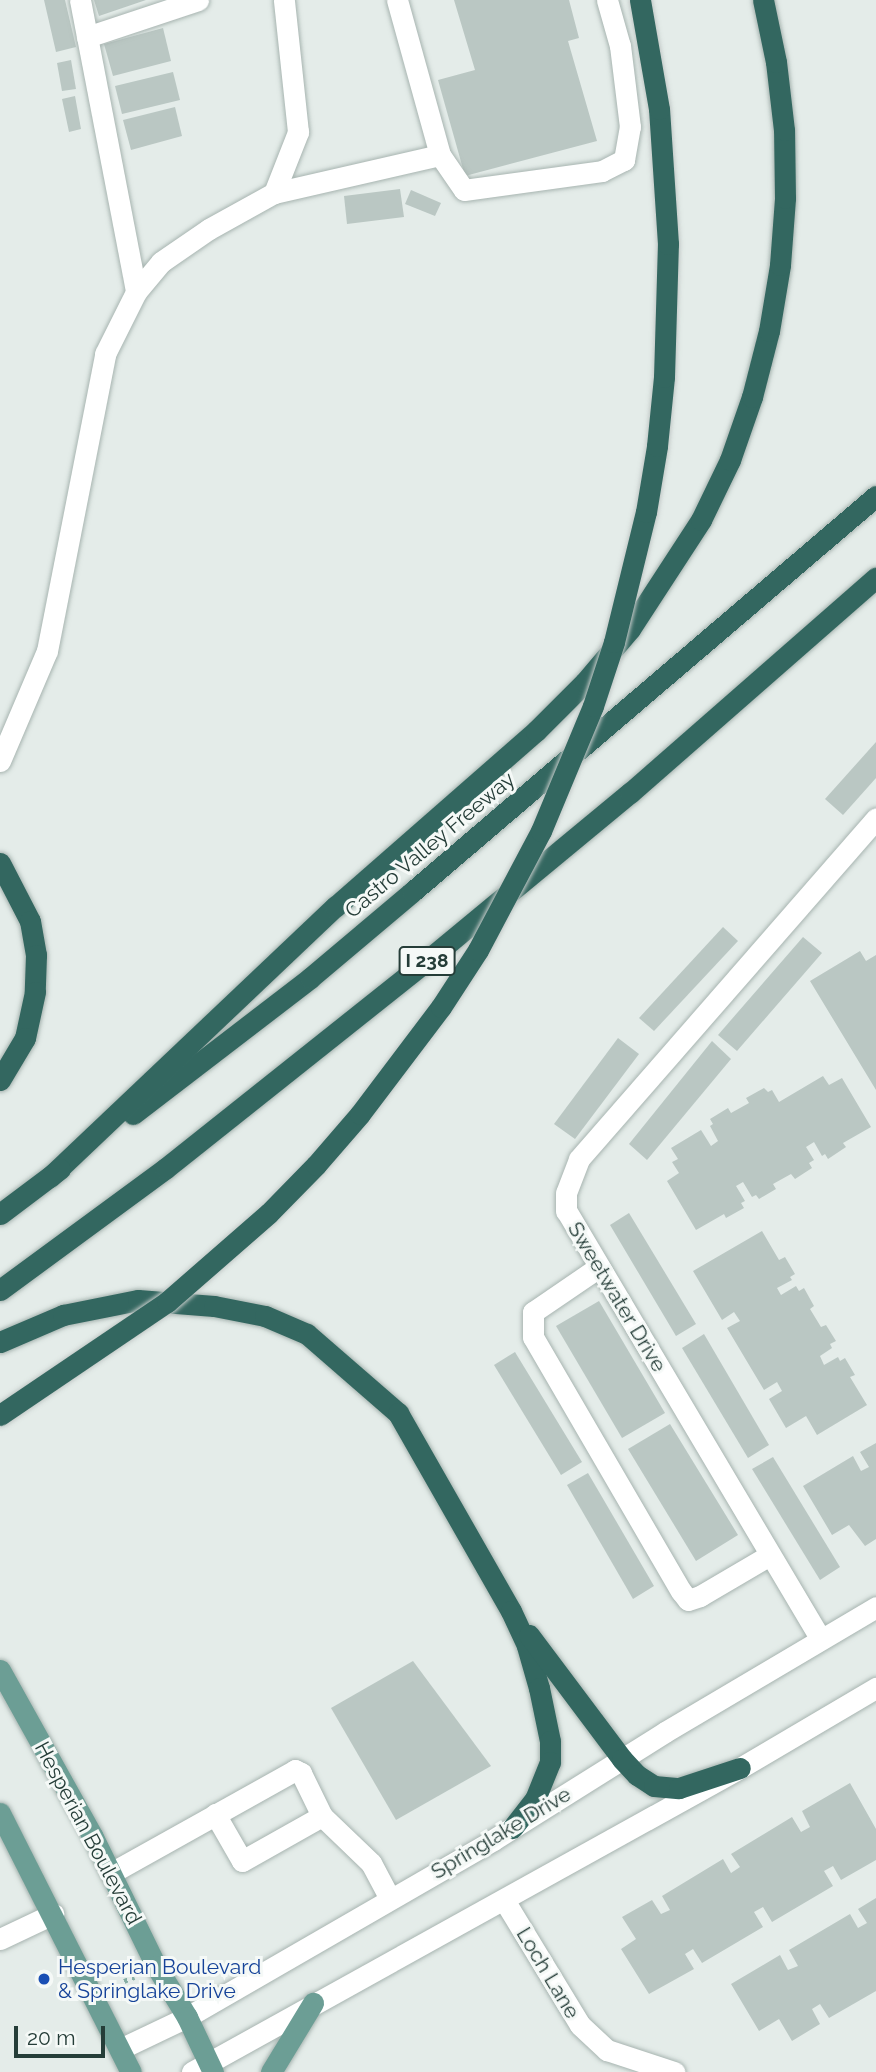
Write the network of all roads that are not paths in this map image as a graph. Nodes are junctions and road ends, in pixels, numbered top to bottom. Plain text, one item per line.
1 (80, 0) edge
2 (198, 0) edge
3 (284, 0) edge
4 (397, 0) edge
5 (607, 0) edge
6 (640, 0) edge
7 (763, 0) edge
8 (87, 37) junction
9 (440, 155) junction
10 (274, 193) junction
11 (136, 292) junction
12 (876, 496) edge
13 (876, 578) edge
14 (0, 761) edge
15 (876, 818) edge
16 (0, 863) edge
17 (0, 1080) edge
18 (50, 1177) junction
19 (0, 1214) edge
20 (599, 1267) junction
21 (0, 1290) edge
22 (0, 1342) edge
23 (0, 1415) edge
24 (770, 1555) junction
25 (876, 1606) edge
26 (511, 1611) junction
27 (820, 1638) junction
28 (0, 1670) edge
29 (876, 1688) edge
30 (622, 1759) junction
31 (740, 1768) junction
32 (0, 1813) edge
33 (215, 1814) junction
34 (322, 1816) junction
35 (512, 1828) junction
36 (111, 1872) junction
37 (390, 1898) junction
38 (504, 1900) junction
39 (52, 1914) junction
40 (0, 1939) edge
41 (313, 2003) junction
42 (187, 2017) junction
43 (120, 2049) junction
44 (205, 2069) edge
45 (131, 2072) edge
46 (271, 2072) edge
47 (674, 2072) edge

1 - 8 street
2 - 8 street
3 - 10 street
4 - 9 street
5 - 9 street
6 - 23 highway, bridge
7 - 18 highway
8 - 11 street
9 - 10 street
10 - 11 street
11 - 14 street
12 - 18 highway, Castro Valley Freeway / I 238
13 - 21 highway, I 238
15 - 20 street, Sweetwater Drive
16 - 17 highway
18 - 19 highway, Castro Valley Freeway / I 238
20 - 24 street, Sweetwater Drive
20 - 24 street
22 - 26 highway
24 - 27 street, Sweetwater Drive
25 - 27 street, Springlake Drive
26 - 30 highway
26 - 35 highway
27 - 30 street, Springlake Drive
28 - 36 main road, Hesperian Boulevard
29 - 31 street
30 - 31 highway
30 - 35 street, Springlake Drive
31 - 38 street
32 - 39 main road
33 - 34 street
33 - 34 street
33 - 36 street
34 - 37 street
35 - 37 street, Springlake Drive
36 - 42 main road, Hesperian Boulevard
37 - 42 street, Springlake Drive
38 - 41 street
38 - 47 street, Loch Lane
39 - 40 street
39 - 43 main road
41 - 44 street
41 - 46 main road
42 - 43 street, Springlake Drive
42 - 44 main road, Hesperian Boulevard
43 - 45 main road

